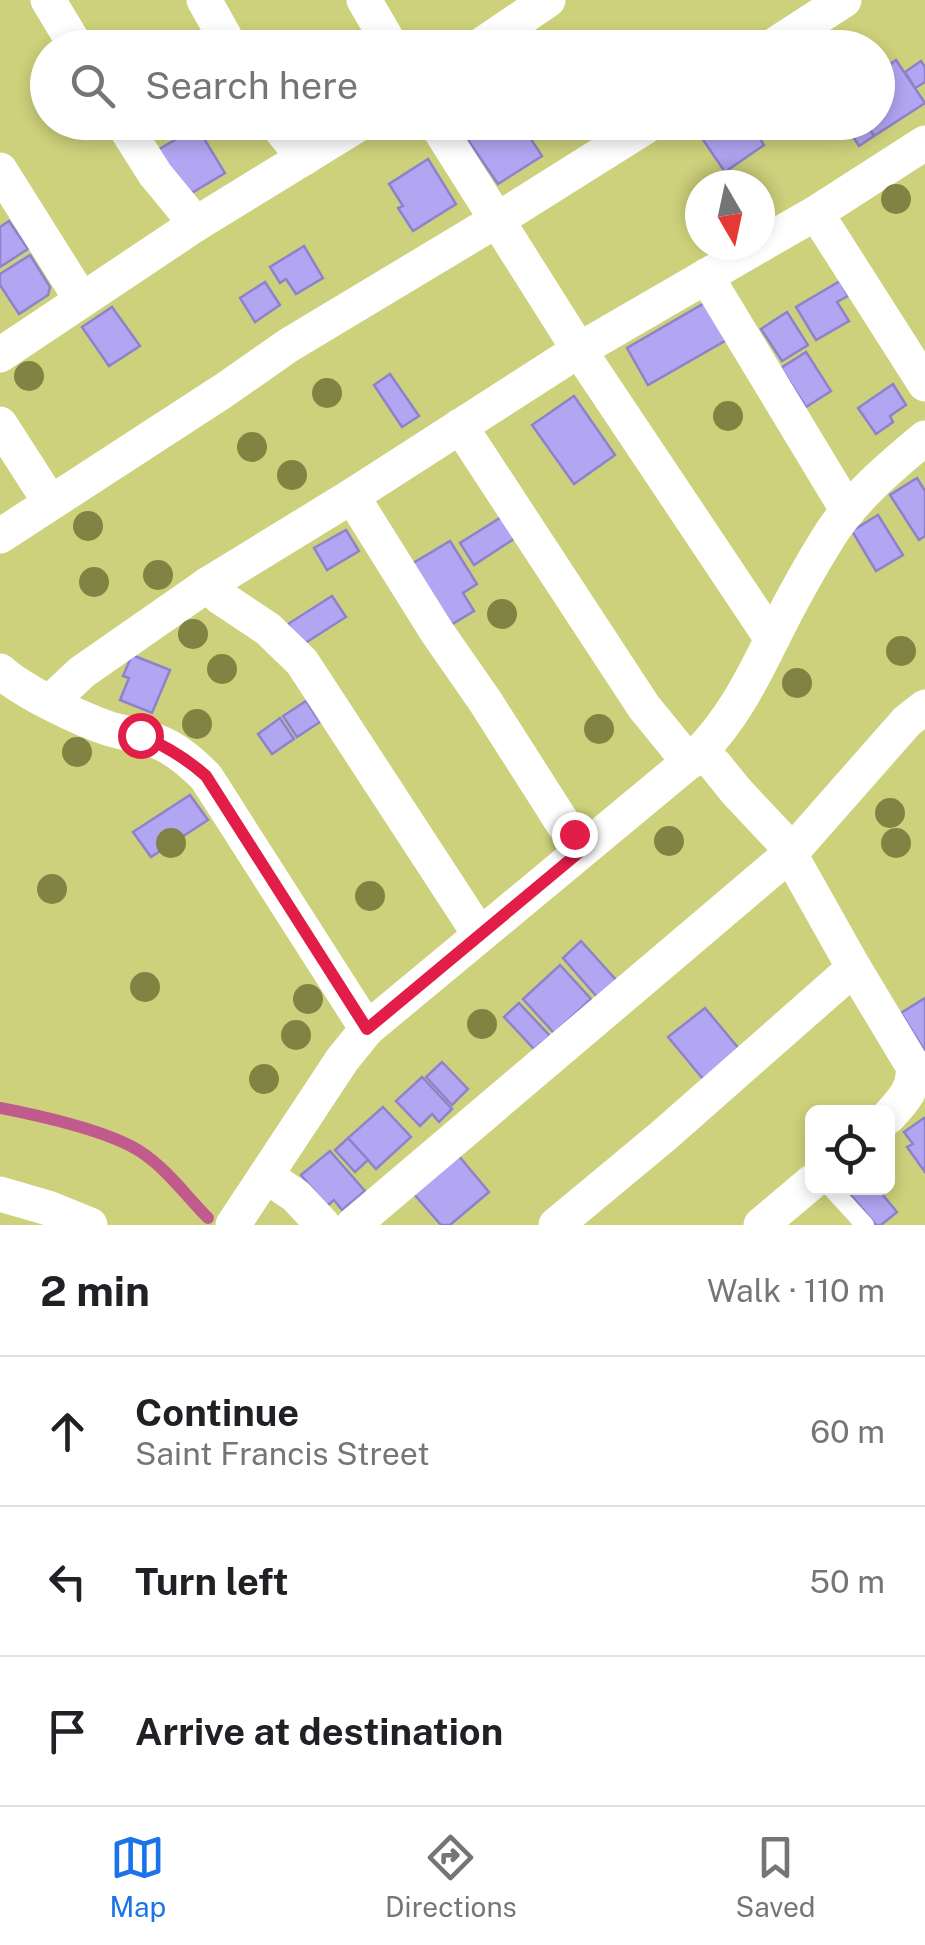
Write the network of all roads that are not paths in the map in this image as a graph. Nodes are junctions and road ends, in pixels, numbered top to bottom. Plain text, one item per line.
1 (48, 0) edge
2 (204, 0) edge
3 (364, 0) edge
4 (844, 0) edge
5 (534, 4) edge
6 (66, 30) edge
7 (221, 30) edge
8 (382, 30) edge
9 (500, 30) edge
10 (798, 30) edge
11 (133, 140) edge
12 (290, 140) edge
13 (333, 140) edge
14 (446, 140) edge
15 (624, 140) edge
16 (924, 147) edge
17 (304, 158) junction
18 (0, 170) edge
19 (816, 213) junction
20 (497, 220) junction
21 (196, 224) junction
22 (775, 236) edge
23 (734, 260) edge
24 (706, 276) junction
25 (81, 299) junction
26 (578, 350) junction
27 (0, 355) edge
28 (925, 384) edge
29 (0, 424) edge
30 (460, 426) junction
31 (925, 438) edge
32 (352, 496) junction
33 (50, 502) junction
34 (848, 511) junction
35 (0, 536) edge
36 (207, 585) junction
37 (772, 639) junction
38 (0, 671) edge
39 (50, 702) junction
40 (925, 706) edge
41 (693, 759) junction
42 (589, 844) junction
43 (790, 854) junction
44 (480, 935) junction
45 (854, 968) junction
46 (367, 1029) junction
47 (895, 1108) edge
48 (266, 1176) junction
49 (805, 1188) edge
50 (0, 1194) edge
51 (837, 1195) edge
52 (90, 1225) edge
53 (233, 1225) edge
54 (323, 1225) edge
55 (353, 1225) edge
56 (556, 1225) edge
57 (761, 1225) edge
58 (865, 1225) edge

1 - 6 street
2 - 7 street
3 - 8 street
4 - 10 street
5 - 9 street
11 - 21 street
12 - 17 street
13 - 17 street
14 - 20 street
15 - 20 street
16 - 19 street
17 - 21 street
18 - 25 street
19 - 22 street
19 - 28 street
20 - 26 street
20 - 33 street
21 - 25 street
23 - 24 street
24 - 26 street
24 - 34 street
25 - 27 street
26 - 30 street
26 - 37 street
29 - 33 street
30 - 32 street
30 - 41 street
31 - 34 street
32 - 36 street
32 - 42 street
33 - 35 street
34 - 37 street
36 - 39 street
36 - 44 street
37 - 41 street
38 - 39 street
39 - 46 street
40 - 43 street
41 - 42 street
41 - 43 street
42 - 44 street
43 - 45 street
43 - 55 street
44 - 46 street
45 - 47 street
45 - 56 street
46 - 48 street
48 - 53 street
48 - 54 street
49 - 57 street
50 - 52 street
51 - 58 lane

